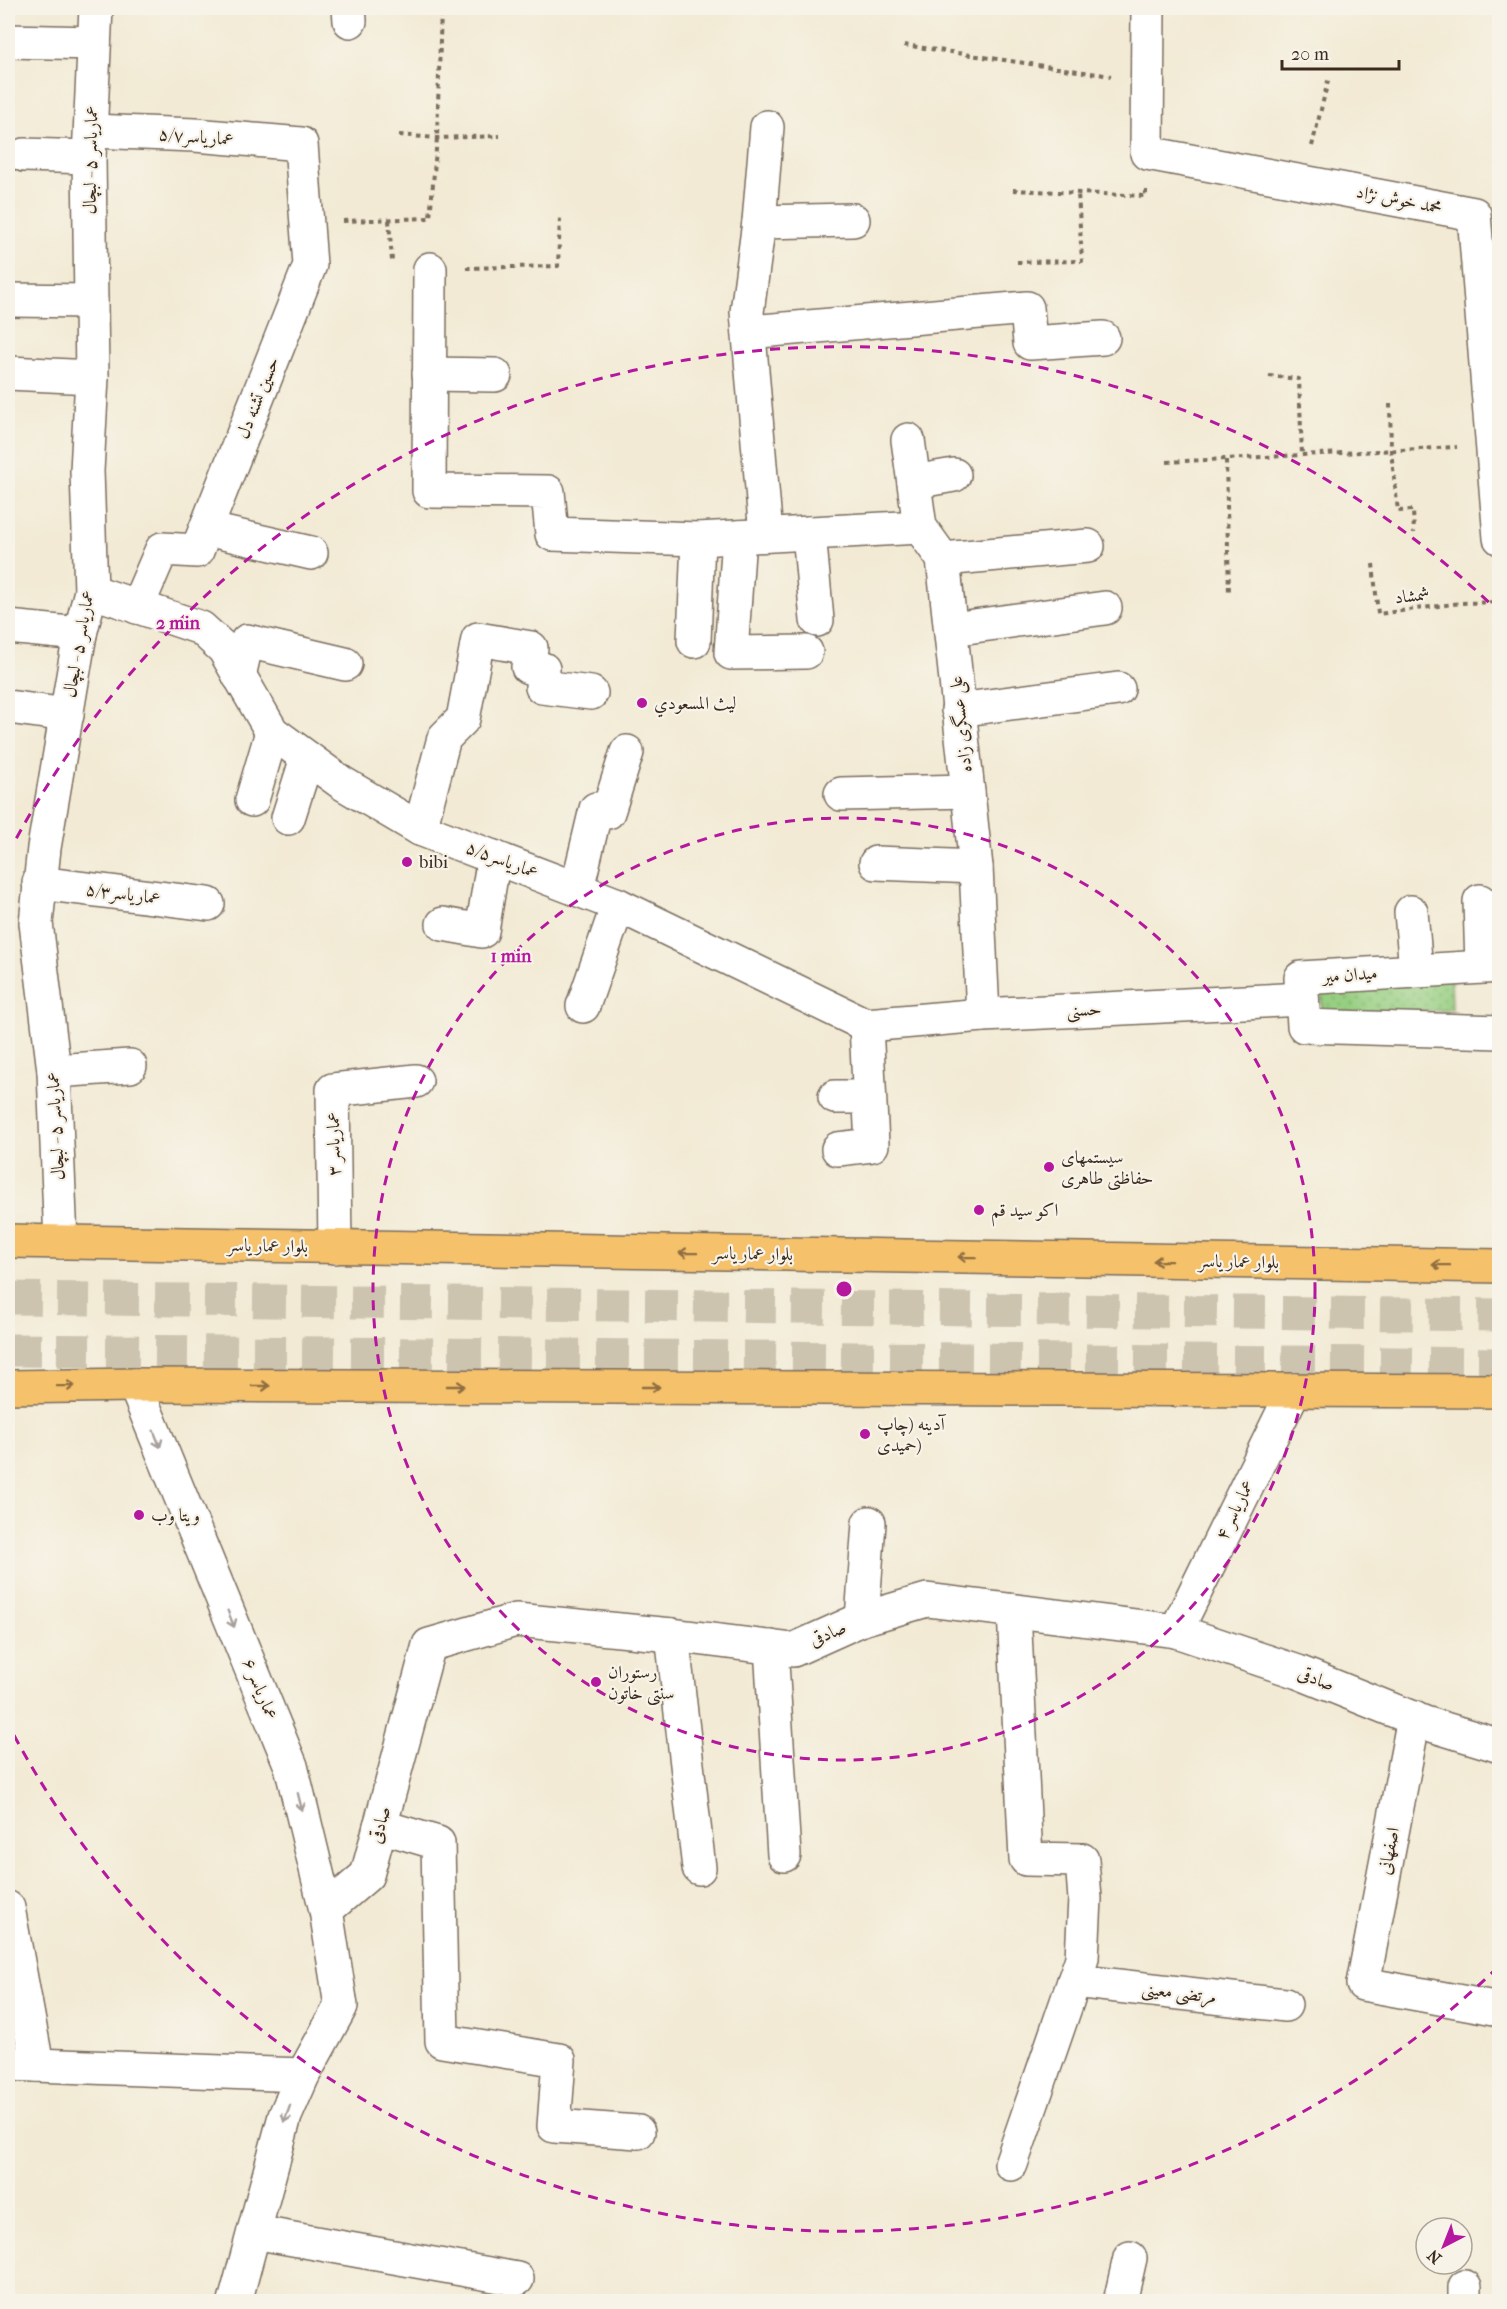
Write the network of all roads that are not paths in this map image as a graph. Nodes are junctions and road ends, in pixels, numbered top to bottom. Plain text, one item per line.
1 (96, 8) edge
2 (1148, 8) edge
3 (8, 41) edge
4 (94, 44) junction
5 (768, 127) dead end
6 (90, 144) junction
7 (301, 144) joint
8 (24, 155) dead end
9 (854, 220) dead end
10 (759, 222) junction
11 (430, 269) road end
12 (9, 300) dead end
13 (91, 300) junction
14 (749, 332) junction
15 (1102, 338) dead end
16 (8, 373) edge
17 (429, 374) junction
18 (495, 375) dead end
19 (92, 377) junction
20 (908, 440) dead end
21 (954, 475) dead end
22 (914, 482) junction
23 (920, 527) junction
24 (206, 529) junction
25 (809, 533) junction
26 (753, 536) junction
27 (1500, 538) edge
28 (698, 539) junction
29 (1088, 546) dead end
30 (310, 553) dead end
31 (943, 560) junction
32 (91, 591) junction
33 (137, 607) junction
34 (1105, 608) dead end
35 (817, 620) dead end
36 (8, 627) edge
37 (951, 629) junction
38 (80, 634) junction
39 (694, 641) dead end
40 (807, 652) dead end
41 (345, 664) dead end
42 (239, 676) junction
43 (1118, 689) dead end
44 (591, 693) dead end
45 (8, 708) edge
46 (958, 710) junction
47 (67, 715) junction
48 (272, 732) junction
49 (627, 752) dead end
50 (307, 758) junction
51 (968, 791) junction
52 (841, 794) dead end
53 (252, 800) dead end
54 (288, 818) dead end
55 (420, 829) junction
56 (494, 857) junction
57 (876, 863) dead end
58 (976, 867) junction
59 (39, 883) junction
60 (577, 889) junction
61 (1480, 901) dead end
62 (208, 904) dead end
63 (618, 905) junction
64 (1411, 912) dead end
65 (22, 918) edge
66 (443, 924) dead end
67 (1491, 966) edge
68 (1416, 970) junction
69 (1302, 999) junction
70 (583, 1006) dead end
71 (983, 1015) junction
72 (866, 1025) junction
73 (1500, 1032) edge
74 (130, 1066) dead end
75 (54, 1071) junction
76 (416, 1081) dead end
77 (836, 1097) dead end
78 (869, 1097) junction
79 (838, 1149) dead end
80 (8, 1241) edge
81 (62, 1242) junction
82 (335, 1247) junction
83 (1500, 1266) edge
84 (135, 1385) junction
85 (8, 1387) edge
86 (1294, 1390) junction
87 (1500, 1391) edge
88 (869, 1523) dead end
89 (1014, 1611) junction
90 (862, 1619) junction
91 (1176, 1631) junction
92 (672, 1635) junction
93 (771, 1647) junction
94 (1414, 1718) junction
95 (1500, 1746) edge
96 (380, 1826) junction
97 (784, 1855) dead end
98 (699, 1868) dead end
99 (8, 1908) edge
100 (326, 1910) junction
101 (1074, 1981) junction
102 (1285, 2005) dead end
103 (1500, 2009) edge
104 (22, 2065) edge
105 (303, 2075) junction
106 (638, 2132) dead end
107 (1011, 2164) dead end
108 (254, 2232) junction
109 (1130, 2258) dead end
110 (517, 2279) dead end
111 (236, 2301) edge
112 (1120, 2301) edge

1 - 4 street, عماریاسر ۵ - لبچال
2 - 27 street, محمد خوش نژاد
3 - 4 street
4 - 6 street, عماریاسر ۵ - لبچال
5 - 10 street
6 - 7 street, عماریاسر۵/۷
6 - 8 street, عماریاسر۵/۷
6 - 13 street, عماریاسر ۵ - لبچال
7 - 24 street, حسین تشنه دل
9 - 10 street
10 - 14 street
11 - 17 street
12 - 13 street
13 - 19 street, عماریاسر ۵ - لبچال
14 - 15 street
14 - 26 street
16 - 19 street
17 - 18 street
17 - 28 street
19 - 32 street, عماریاسر ۵ - لبچال
20 - 22 street, علی عسگری زاده
21 - 22 street
22 - 23 street, علی عسگری زاده
23 - 25 street
23 - 31 street, علی عسگری زاده
24 - 30 street
24 - 33 street, حسین تشنه دل
25 - 26 street
25 - 35 street
26 - 28 street
26 - 40 street
28 - 39 street
29 - 31 street
31 - 37 street, علی عسگری زاده
32 - 33 street, عماریاسر۵/۵
32 - 38 street, عماریاسر ۵ - لبچال
33 - 42 street, عماریاسر۵/۵
34 - 37 street
36 - 38 street
37 - 46 street, علی عسگری زاده
38 - 47 street, عماریاسر ۵ - لبچال
41 - 42 street
42 - 48 street, عماریاسر۵/۵
43 - 46 street
44 - 55 street
45 - 47 street
46 - 51 street, علی عسگری زاده
47 - 59 street, عماریاسر ۵ - لبچال
48 - 50 street, عماریاسر۵/۵
48 - 53 street
49 - 60 street
50 - 54 street
50 - 55 street, عماریاسر۵/۵
51 - 52 street
51 - 58 street, علی عسگری زاده
55 - 56 street, عماریاسر۵/۵
56 - 60 street, عماریاسر۵/۵
56 - 66 street
57 - 58 street
58 - 71 street, علی عسگری زاده
59 - 62 street, عماریاسر۵/۳
59 - 65 street, عماریاسر ۵ - لبچال
60 - 63 street, عماریاسر۵/۵
61 - 67 street
63 - 70 street
63 - 72 street, عماریاسر۵/۵
64 - 68 street
65 - 75 street, عماریاسر ۵ - لبچال
67 - 68 street, میدان میر
68 - 69 street, میدان میر
69 - 71 street, حسنی
69 - 73 street, میدان میر
71 - 72 street, حسنی
72 - 78 street
74 - 75 street
75 - 81 street, عماریاسر ۵ - لبچال
76 - 82 street, عماریاسر ۳
77 - 78 street
78 - 79 street
80 - 81 main road, بلوار عمار یاسر
81 - 82 main road, بلوار عمار یاسر
83 -> 82 main road, بلوار عمار یاسر
85 -> 84 main road
84 -> 86 main road
84 -> 100 street, عماریاسر ۶
86 - 87 main road
86 - 91 street, عماریاسر ۴
88 - 90 street
89 - 90 street, صادقی
89 - 91 street, صادقی
89 - 101 street
90 - 93 street, صادقی
91 - 94 street, صادقی
92 - 93 street, صادقی
92 - 96 street, صادقی
92 - 98 street
93 - 97 street
94 - 95 street, صادقی
94 - 103 street, اصفهانی
96 - 100 street, صادقی
96 - 106 street
99 - 104 street
100 - 105 street, عماریاسر ۶
101 - 102 street, مرتضی معینی
101 - 107 street
104 - 105 street
105 -> 108 street
108 - 110 street
108 - 111 street
109 - 112 street

